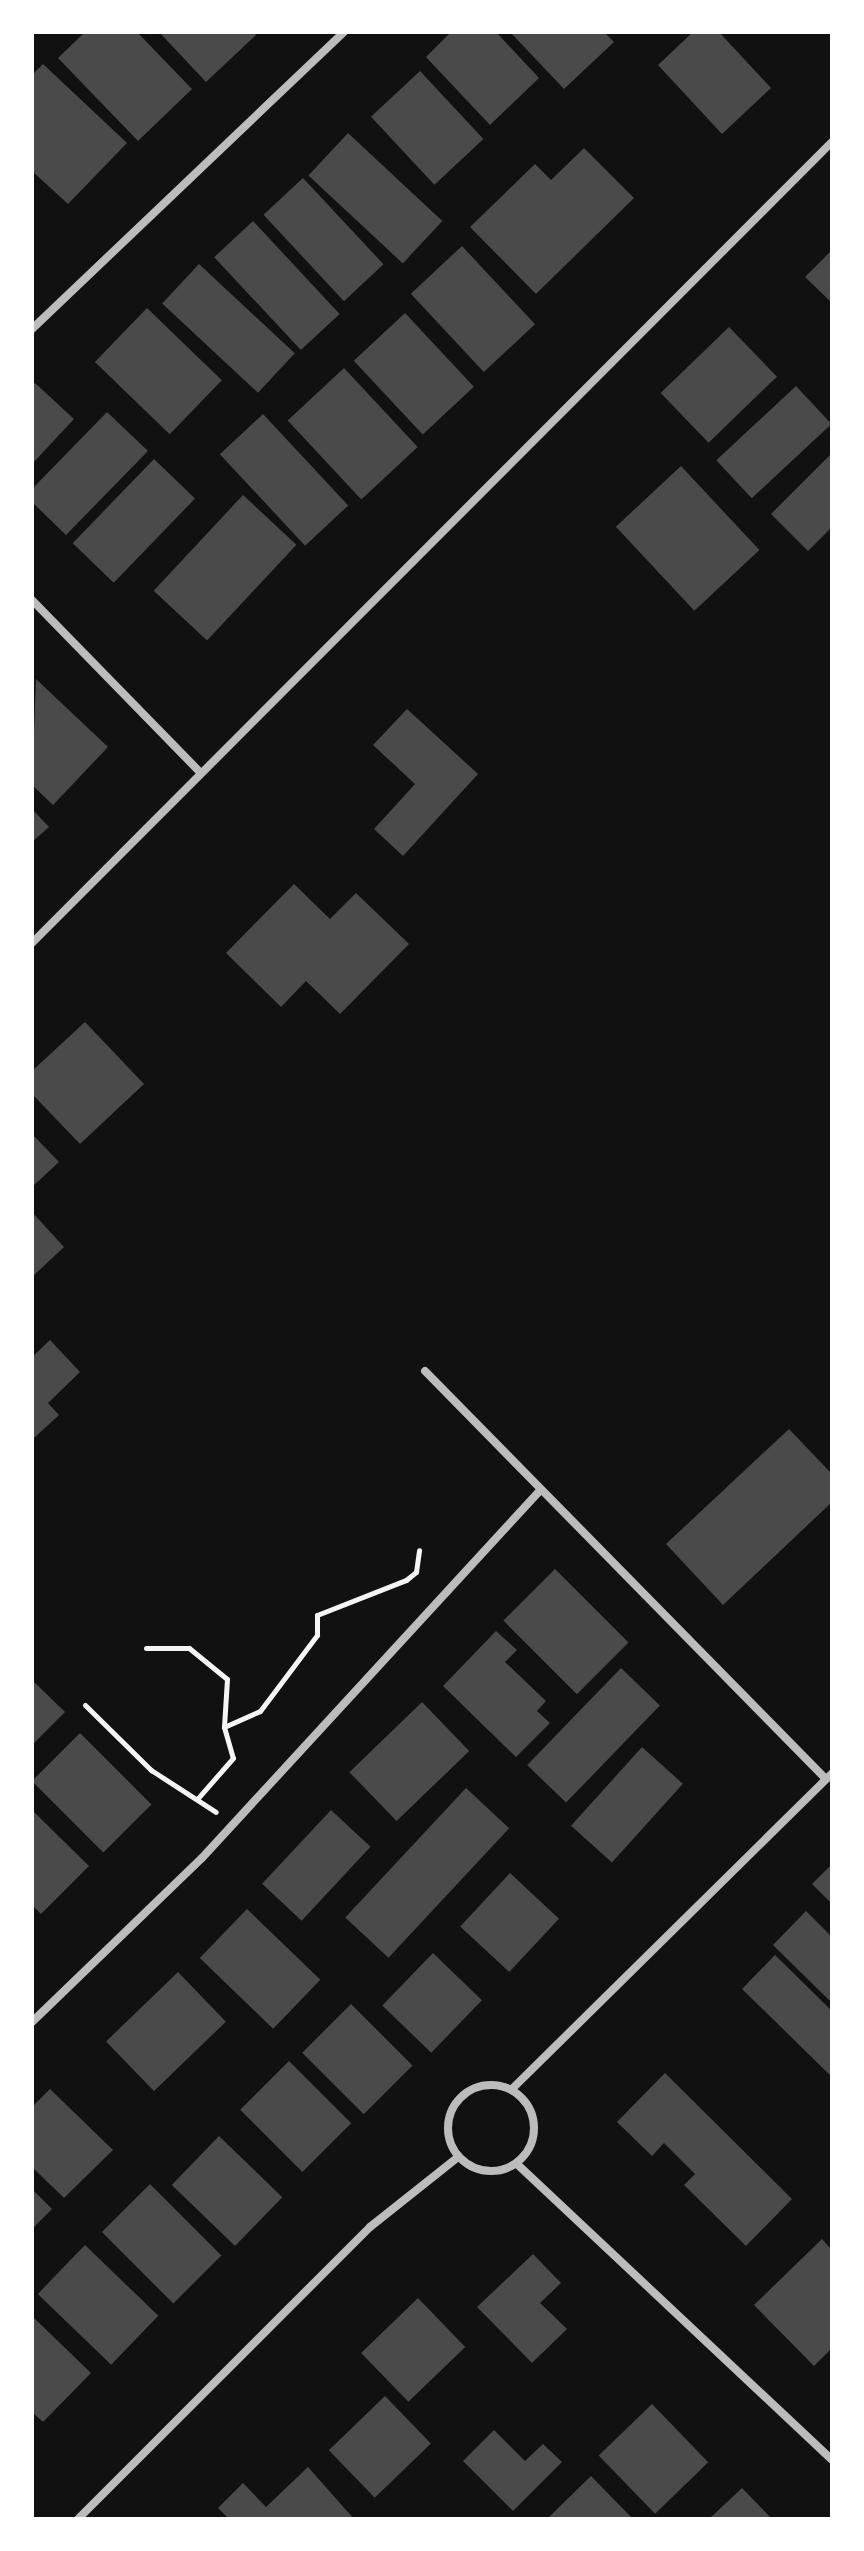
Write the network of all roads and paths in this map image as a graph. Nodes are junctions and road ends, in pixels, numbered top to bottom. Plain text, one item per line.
1 (344, 32) edge
2 (832, 142) edge
3 (32, 329) edge
4 (32, 600) edge
5 (201, 773) junction
6 (32, 943) edge
7 (425, 1371) dead end
8 (539, 1491) junction
9 (419, 1550) dead end
10 (146, 1648) dead end
11 (85, 1705) dead end
12 (224, 1727) junction
13 (829, 1776) edge
14 (198, 1798) junction
15 (232, 1826) junction
16 (32, 2022) edge
17 (512, 2089) junction
18 (458, 2157) junction
19 (517, 2164) junction
20 (832, 2460) edge
21 (78, 2519) edge

1 - 3 street
2 - 5 street
4 - 5 street
5 - 6 street
7 - 8 street
8 - 13 street
8 - 15 street
9 - 12 path
10 - 12 path
11 - 14 path
12 - 14 path
13 - 17 street
14 - 15 path
15 - 16 street
17 - 18 street
17 - 19 street
18 - 19 street
18 - 21 street
19 - 20 street

